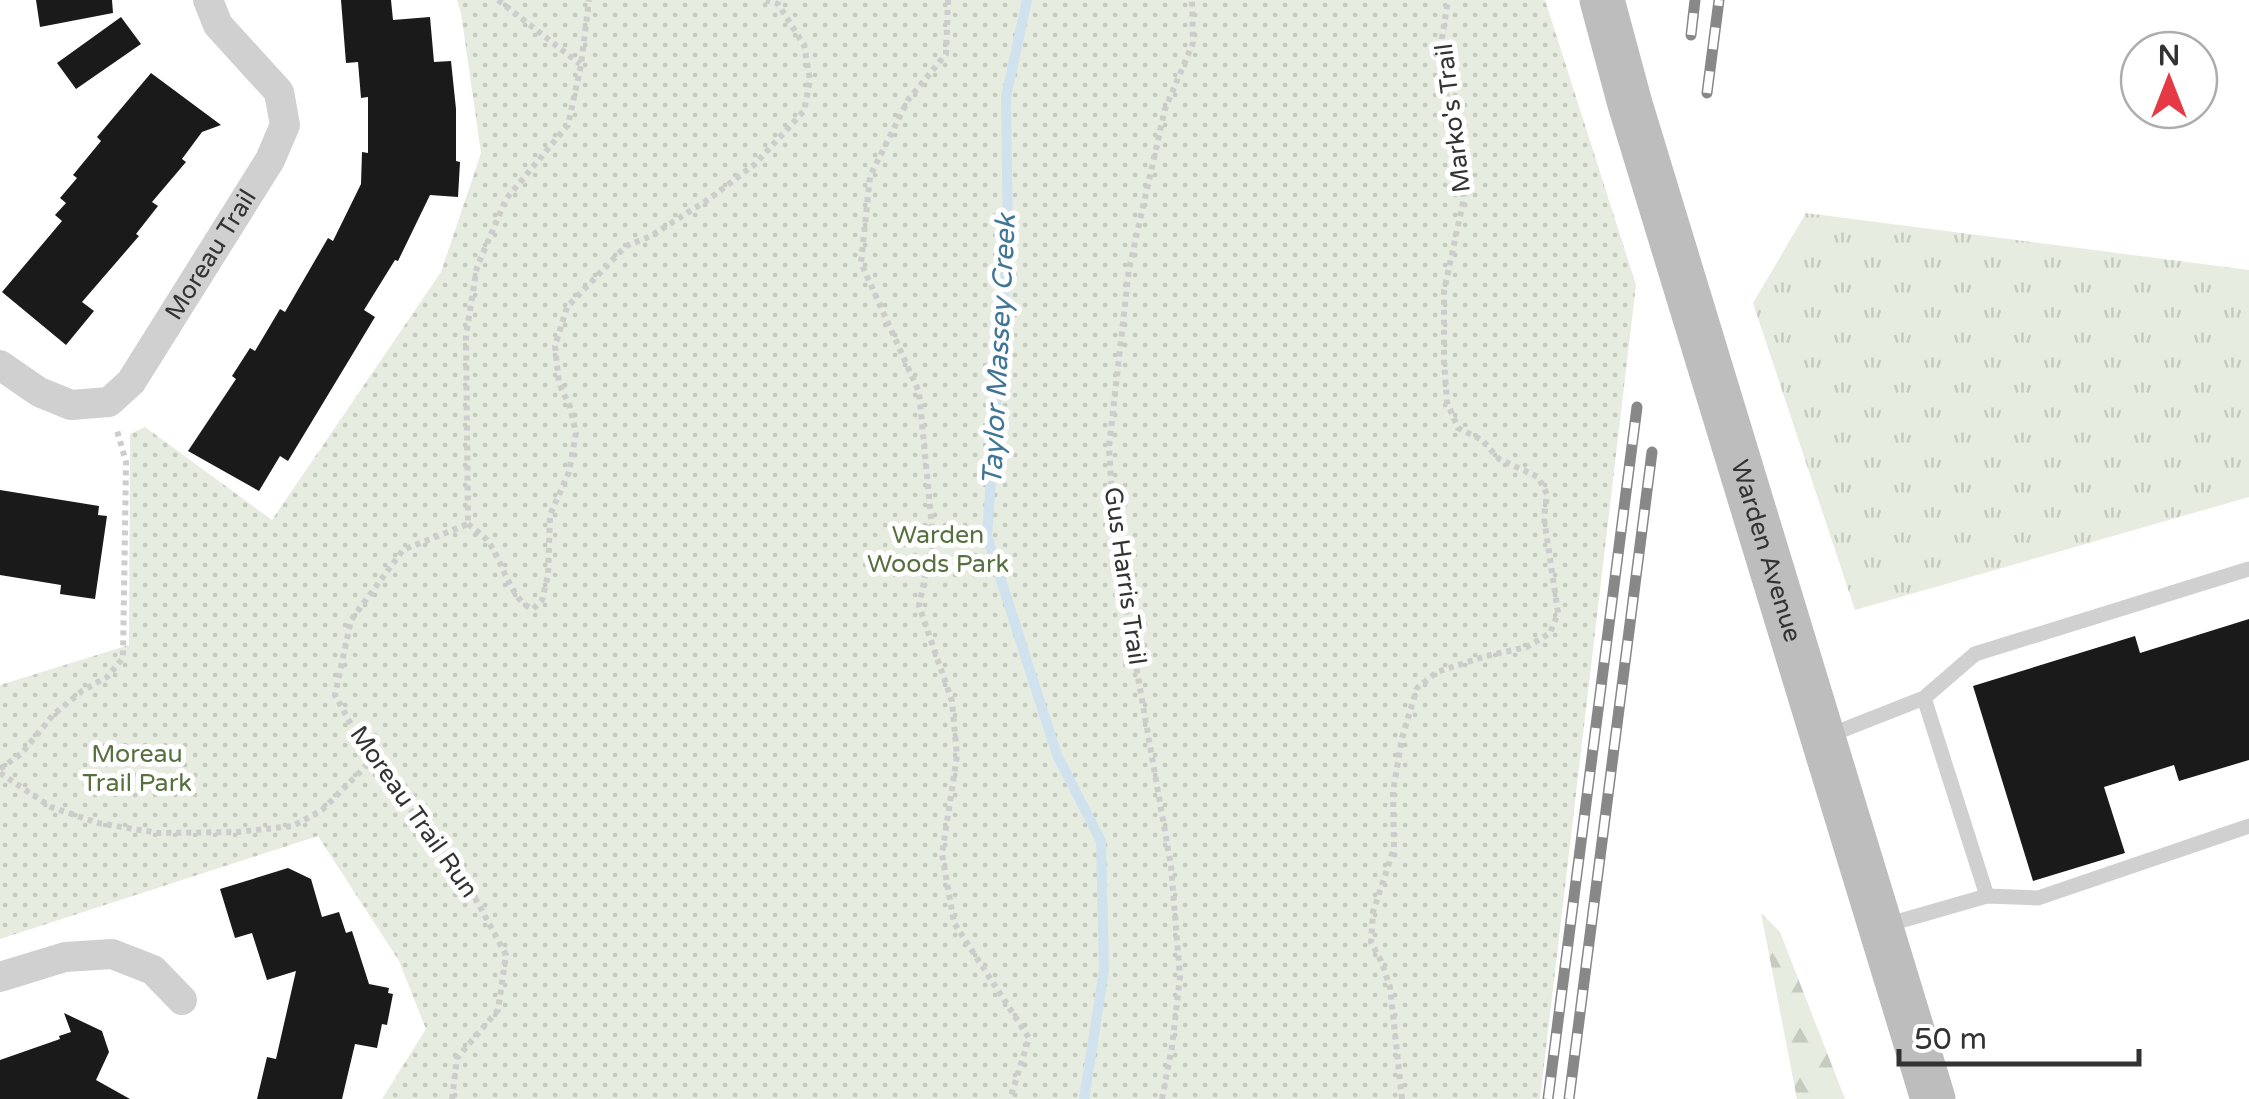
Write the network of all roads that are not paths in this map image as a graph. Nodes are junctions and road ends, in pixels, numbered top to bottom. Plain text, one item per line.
1 (208, 0) edge
2 (1602, 0) edge
3 (0, 365) edge
4 (2249, 569) edge
5 (1924, 698) junction
6 (1823, 738) junction
7 (2249, 826) edge
8 (1987, 896) junction
9 (1882, 926) junction
10 (0, 977) edge
11 (182, 1000) dead end
12 (1933, 1099) edge

1 - 3 street, Moreau Trail
2 - 6 main road, Warden Avenue
4 - 5 lane
5 - 6 lane
5 - 8 lane
6 - 9 main road, Warden Avenue
7 - 8 lane
8 - 9 lane
9 - 12 main road, Warden Avenue
10 - 11 street

